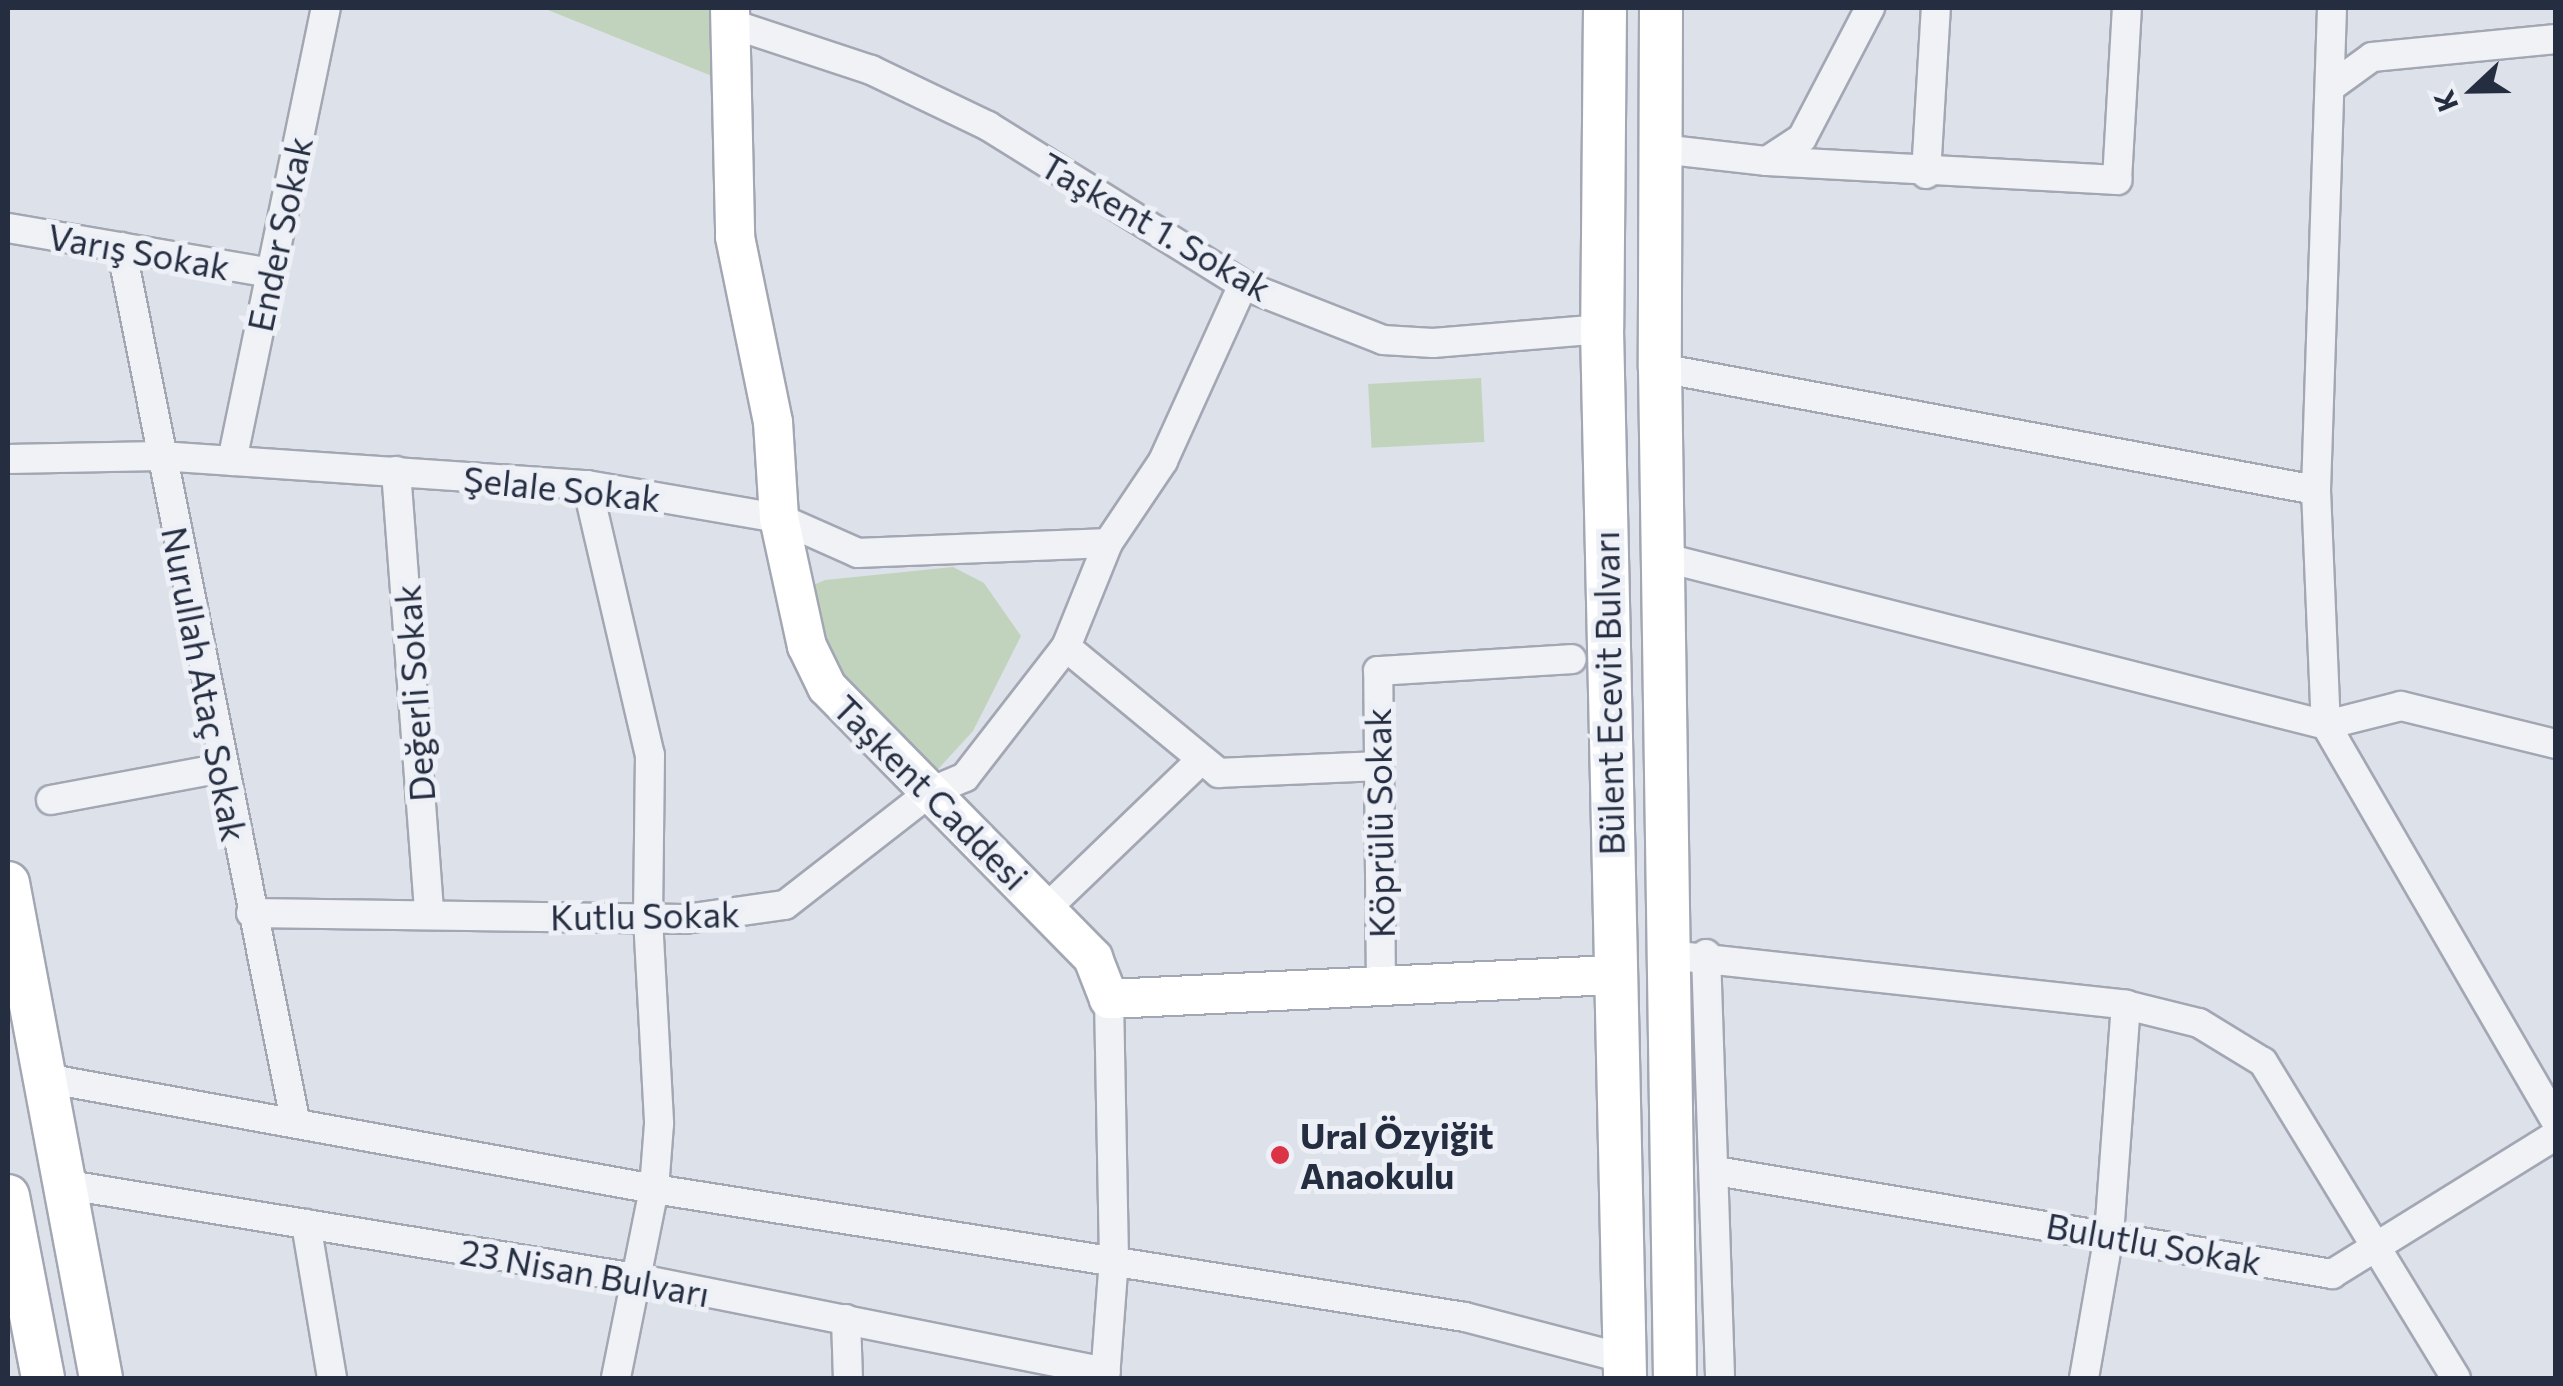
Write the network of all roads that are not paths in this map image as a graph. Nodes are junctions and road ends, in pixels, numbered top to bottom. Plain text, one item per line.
1 (326, 8) edge
2 (1605, 8) edge
3 (1661, 8) edge
4 (1870, 8) edge
5 (1936, 8) edge
6 (2127, 8) edge
7 (2332, 8) edge
8 (730, 15) edge
9 (2556, 39) edge
10 (2332, 86) junction
11 (1661, 149) junction
12 (1767, 161) junction
13 (1926, 174) junction
14 (8, 228) edge
15 (120, 246) junction
16 (271, 273) junction
17 (1243, 284) junction
18 (1602, 329) junction
19 (1660, 368) junction
20 (160, 456) junction
21 (8, 459) edge
22 (232, 461) junction
23 (396, 471) junction
24 (587, 486) junction
25 (2316, 490) junction
26 (779, 518) junction
27 (1108, 543) junction
28 (1662, 557) junction
29 (1066, 647) junction
30 (1572, 660) dead end
31 (2326, 724) junction
32 (2556, 744) edge
33 (1199, 762) junction
34 (1378, 766) junction
35 (222, 768) junction
36 (930, 792) junction
37 (51, 800) dead end
38 (8, 883) edge
39 (1046, 909) junction
40 (251, 913) junction
41 (429, 915) junction
42 (648, 918) junction
43 (1688, 954) junction
44 (1612, 975) junction
45 (1381, 989) junction
46 (1109, 999) junction
47 (2126, 1005) junction
48 (45, 1078) junction
49 (295, 1120) junction
50 (2556, 1121) edge
51 (2556, 1136) edge
52 (1716, 1171) junction
53 (62, 1184) junction
54 (654, 1189) junction
55 (8, 1196) edge
56 (306, 1224) junction
57 (2109, 1235) junction
58 (2379, 1247) junction
59 (1114, 1259) junction
60 (634, 1278) junction
61 (846, 1320) junction
62 (1625, 1369) edge
63 (1106, 1375) edge
64 (1685, 1377) edge
65 (42, 1378) edge
66 (102, 1378) edge
67 (332, 1378) edge
68 (616, 1378) edge
69 (848, 1378) edge
70 (1720, 1378) edge
71 (2084, 1378) edge
72 (2456, 1378) edge

1 - 16 street, Ender Sokak
2 - 18 main road, Bülent Ecevit Bulvarı
3 - 11 main road, Bülent Ecevit Bulvarı
4 - 12 street
5 - 13 street
6 - 13 street
7 - 10 street
8 - 17 street, Taşkent 1. Sokak
8 - 26 street, Taşkent Caddesi
9 - 10 street
10 - 25 street
11 - 12 street
11 - 19 main road, Bülent Ecevit Bulvarı
12 - 13 street
14 - 15 street, Varış Sokak
15 - 16 street, Varış Sokak
15 - 20 street, Nurullah Ataç Sokak
16 - 22 street, Ender Sokak
17 - 18 street, Taşkent 1. Sokak
17 - 27 street, Kutlu Sokak
18 - 44 main road, Bülent Ecevit Bulvarı
19 - 25 street
19 - 28 main road, Bülent Ecevit Bulvarı
20 - 21 street, Şelale Sokak
20 - 22 street, Şelale Sokak
20 - 35 street, Nurullah Ataç Sokak
22 - 23 street, Şelale Sokak
23 - 24 street, Şelale Sokak
23 - 41 street, Değerli Sokak
24 - 26 street, Şelale Sokak
24 - 42 street
25 - 31 street
26 - 27 street, Şelale Sokak
26 - 36 street, Taşkent Caddesi
27 - 29 street, Kutlu Sokak
28 - 31 street
28 - 43 main road, Bülent Ecevit Bulvarı
29 - 33 street
29 - 36 street, Kutlu Sokak
30 - 34 street, Köprülü Sokak
31 - 32 street
31 - 50 street
33 - 34 street
33 - 39 street
34 - 45 street, Köprülü Sokak
35 - 37 street
35 - 40 street, Nurullah Ataç Sokak
36 - 39 street, Taşkent Caddesi
36 - 42 street, Kutlu Sokak
38 - 48 main road
39 - 46 street, Taşkent Caddesi
40 - 41 street, Kutlu Sokak
40 - 49 street, Nurullah Ataç Sokak
41 - 42 street, Kutlu Sokak
42 - 54 street
43 - 47 street
43 - 52 street
43 - 64 main road, Bülent Ecevit Bulvarı
44 - 45 street
44 - 62 main road, Bülent Ecevit Bulvarı
45 - 46 street
46 - 59 street
47 - 57 street
47 - 58 street
48 - 49 street
48 - 53 main road
49 - 54 street
51 - 58 street, Bulutlu Sokak
52 - 57 street, Bulutlu Sokak
52 - 70 street
53 - 56 street, 23 Nisan Bulvarı
53 - 66 main road
54 - 59 street
54 - 60 street
55 - 65 main road
56 - 60 street, 23 Nisan Bulvarı
56 - 67 street
57 - 58 street, Bulutlu Sokak
57 - 71 street
58 - 72 street
59 - 62 street
59 - 63 street
60 - 61 street, 23 Nisan Bulvarı
60 - 68 street
61 - 63 street, 23 Nisan Bulvarı
61 - 69 street

